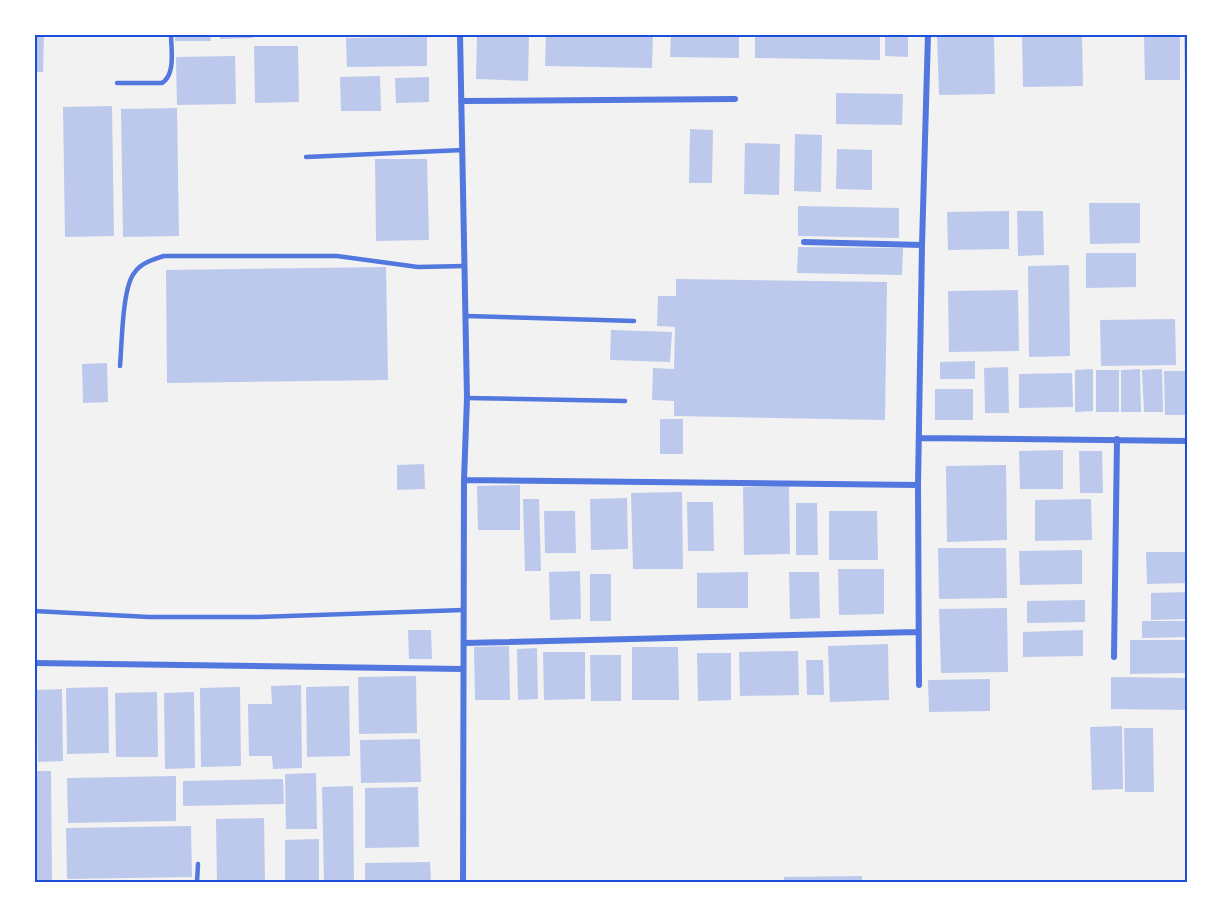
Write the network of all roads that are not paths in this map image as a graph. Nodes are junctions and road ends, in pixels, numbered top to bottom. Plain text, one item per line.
1 (171, 34) edge
2 (460, 34) edge
3 (928, 34) edge
4 (117, 83) dead end
5 (735, 99) dead end
6 (461, 101) junction
7 (463, 150) junction
8 (306, 157) dead end
9 (804, 242) dead end
10 (922, 245) junction
11 (464, 267) junction
12 (466, 316) junction
13 (634, 321) dead end
14 (120, 366) dead end
15 (466, 398) junction
16 (625, 401) dead end
17 (919, 438) junction
18 (1117, 439) junction
19 (1188, 441) edge
20 (464, 480) junction
21 (918, 485) junction
22 (463, 610) junction
23 (34, 611) edge
24 (917, 632) junction
25 (464, 642) junction
26 (1114, 657) dead end
27 (34, 663) edge
28 (462, 669) junction
29 (919, 685) dead end
30 (198, 864) dead end
31 (197, 882) edge
32 (463, 882) edge

1 - 4 lane
2 - 6 street
3 - 10 street
5 - 6 street
6 - 7 street
7 - 8 lane
7 - 11 street
9 - 10 street
10 - 17 street
11 - 12 street
11 - 14 lane
12 - 13 lane
12 - 15 street
15 - 16 lane
15 - 20 street
17 - 18 street
17 - 21 street
18 - 19 street
18 - 26 street
20 - 21 street
20 - 22 street
21 - 24 street
22 - 23 lane
22 - 25 street
24 - 25 street
24 - 29 street
25 - 28 street
27 - 28 street
28 - 32 street
30 - 31 lane

